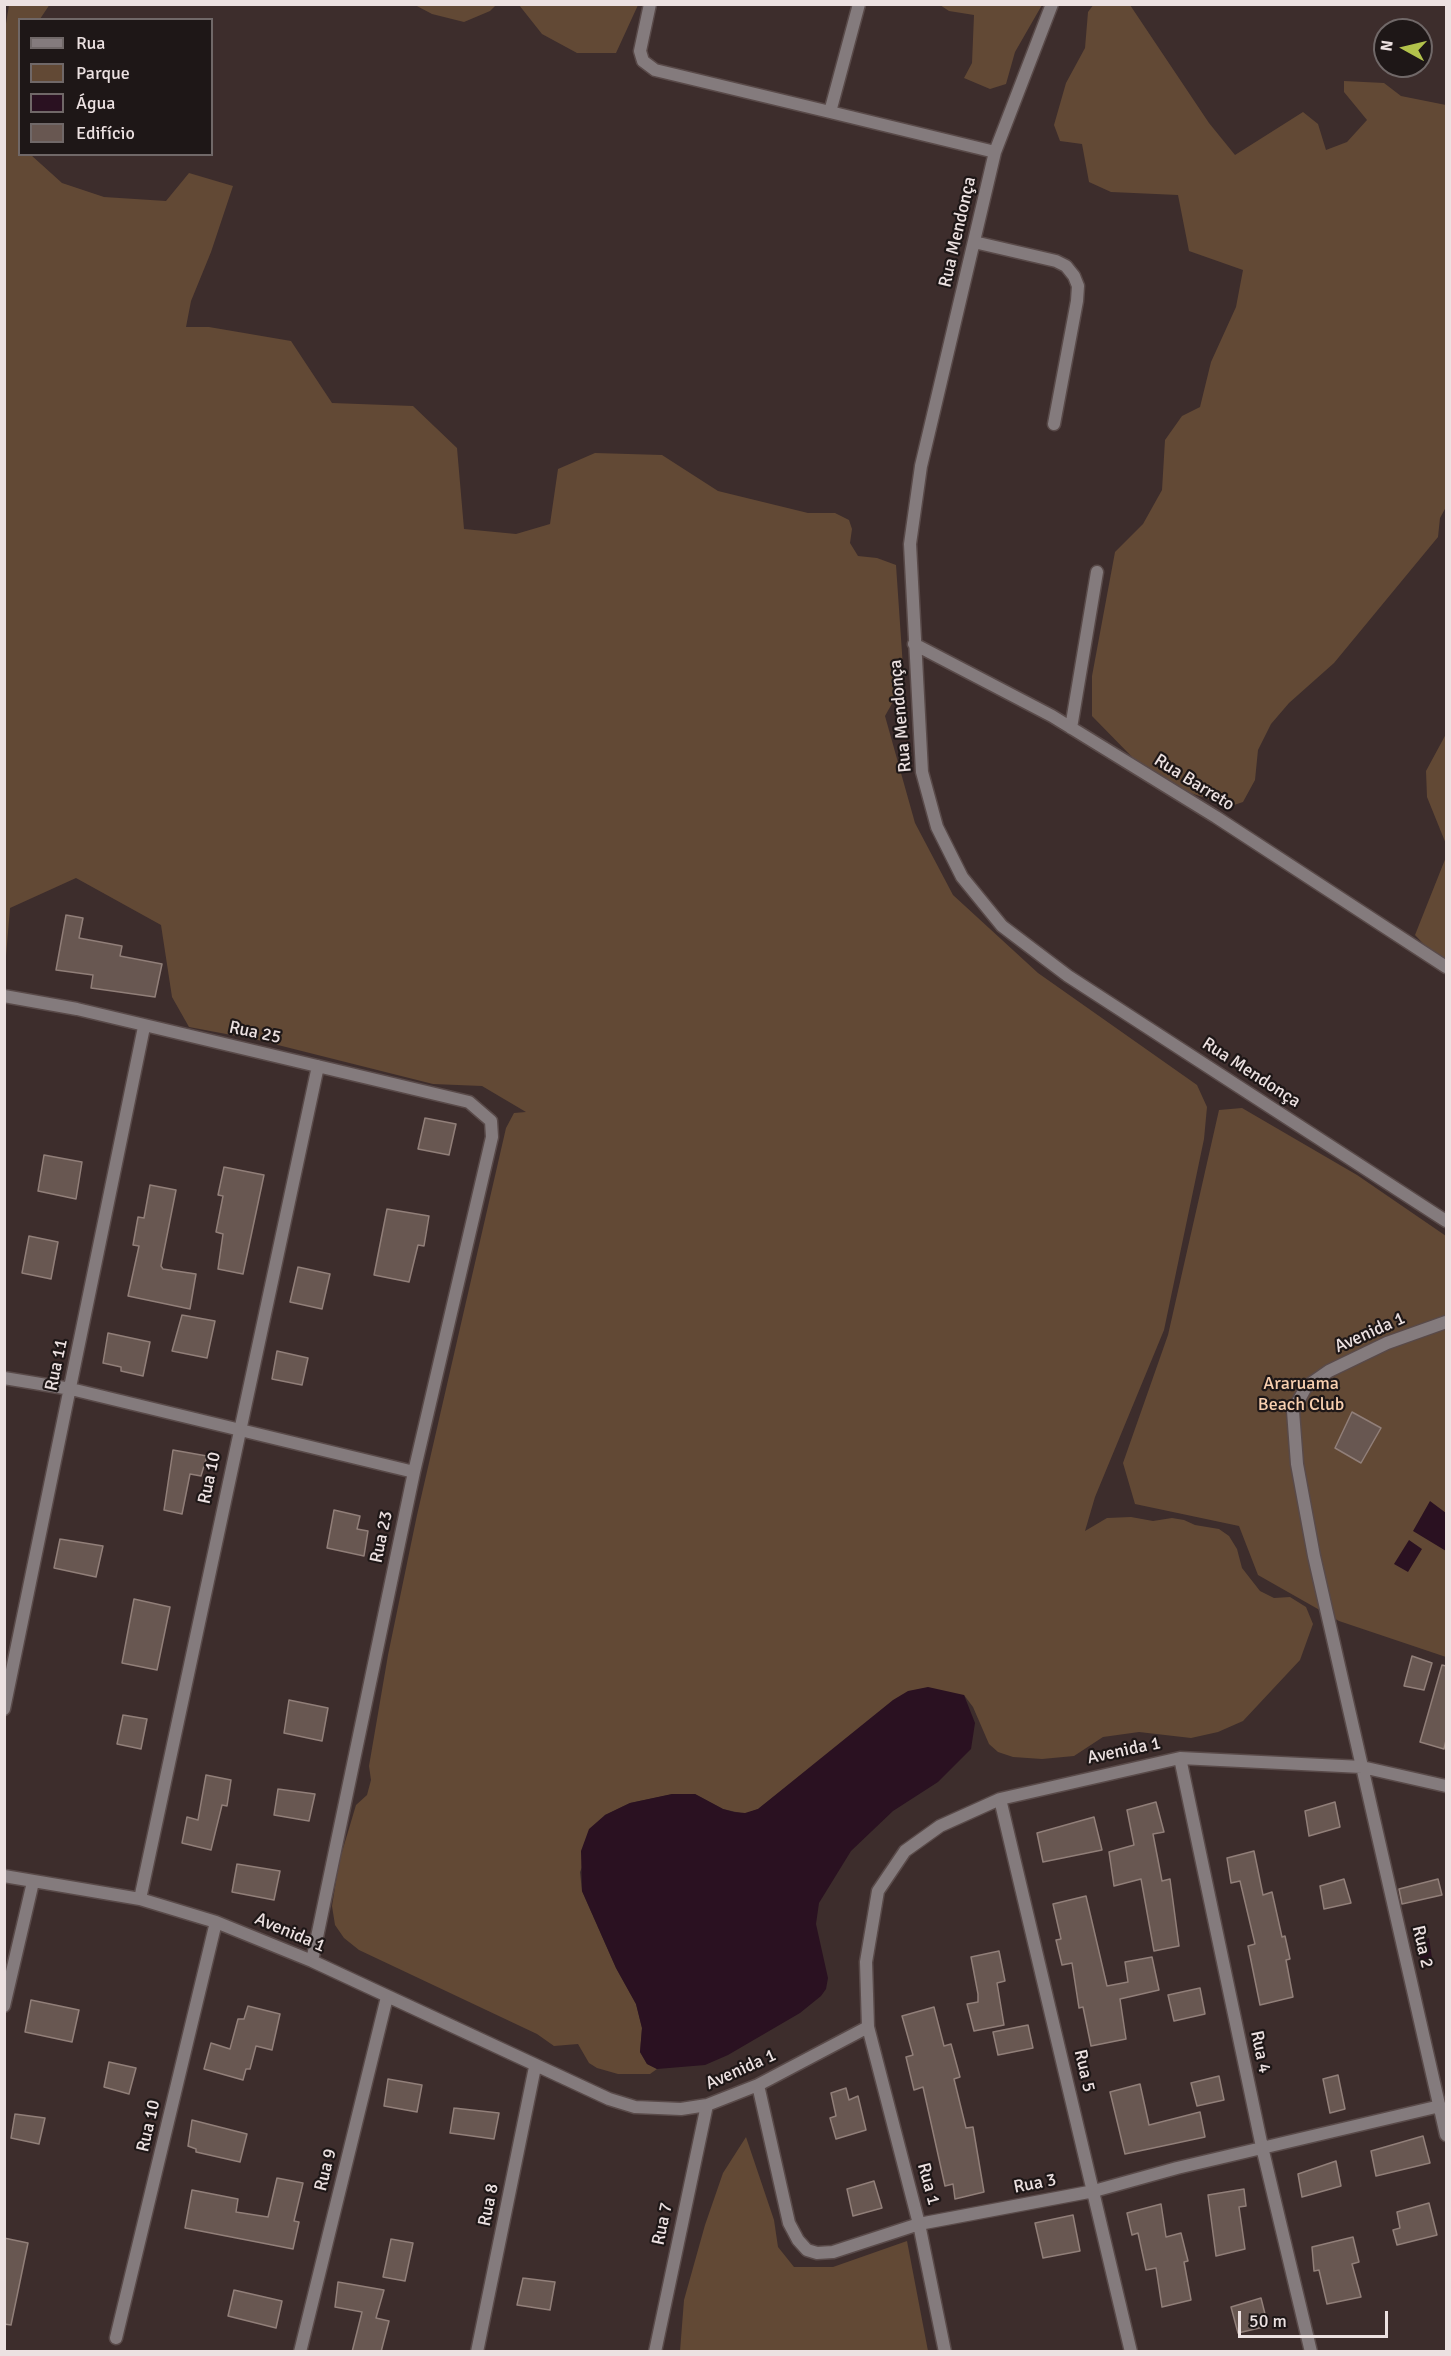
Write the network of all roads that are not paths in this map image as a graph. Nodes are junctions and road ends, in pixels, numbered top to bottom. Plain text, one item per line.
1 (650, 4) edge
2 (859, 4) edge
3 (1052, 4) edge
4 (831, 112) junction
5 (995, 152) junction
6 (974, 242) junction
7 (1054, 424) dead end
8 (1097, 572) dead end
9 (914, 644) junction
10 (1071, 728) junction
11 (1446, 968) edge
12 (4, 996) edge
13 (144, 1027) junction
14 (318, 1066) junction
15 (491, 1121) joint
16 (1446, 1221) edge
17 (1446, 1322) edge
18 (4, 1378) edge
19 (71, 1389) junction
20 (239, 1429) junction
21 (414, 1472) junction
22 (4, 1709) edge
23 (1180, 1758) junction
24 (1362, 1767) junction
25 (1446, 1786) edge
26 (1000, 1799) junction
27 (4, 1876) edge
28 (33, 1882) junction
29 (140, 1899) junction
30 (216, 1922) junction
31 (312, 1961) junction
32 (387, 1996) junction
33 (4, 2006) edge
34 (868, 2027) junction
35 (535, 2067) junction
36 (758, 2085) junction
37 (706, 2105) junction
38 (1440, 2106) junction
39 (1446, 2135) edge
40 (1262, 2147) junction
41 (1094, 2191) junction
42 (919, 2224) junction
43 (116, 2338) dead end
44 (300, 2352) edge
45 (477, 2352) edge
46 (655, 2352) edge
47 (945, 2352) edge
48 (1131, 2352) edge
49 (1311, 2352) edge

1 - 4 street
2 - 4 street
3 - 5 street, Rua Mendonça
4 - 5 street
5 - 6 street, Rua Mendonça
6 - 7 street
6 - 9 street, Rua Mendonça
8 - 10 street
9 - 10 street, Rua Barreto
9 - 16 street, Rua Mendonça
10 - 11 street, Rua Barreto
12 - 13 street, Rua 25
13 - 14 street, Rua 25
13 - 19 street, Rua 11
14 - 15 street, Rua 25
14 - 20 street, Rua 10
15 - 21 street, Rua 23
17 - 24 street, Avenida 1
18 - 19 street
19 - 20 street
19 - 22 street, Rua 11
20 - 21 street
20 - 29 street, Rua 10
21 - 31 street, Rua 23
23 - 24 street, Avenida 1
23 - 26 street, Avenida 1
23 - 40 street, Rua 4
24 - 25 street, Avenida 1
24 - 38 street, Rua 2
26 - 34 street, Avenida 1
26 - 41 street, Rua 5
27 - 28 street, Avenida 1
28 - 29 street, Avenida 1
28 - 33 street
29 - 30 street, Avenida 1
30 - 31 street, Avenida 1
30 - 43 street, Rua 10
31 - 32 street, Avenida 1
32 - 35 street, Avenida 1
32 - 44 street, Rua 9
34 - 36 street, Avenida 1
34 - 42 street, Rua 1
35 - 37 street, Avenida 1
35 - 45 street, Rua 8
36 - 37 street, Avenida 1
36 - 42 street, Rua 3
37 - 46 street, Rua 7
38 - 39 street, Rua 2
38 - 40 street, Rua 3
40 - 41 street, Rua 3
40 - 49 street, Rua 4
41 - 42 street, Rua 3
41 - 48 street, Rua 5
42 - 47 street, Rua 1

